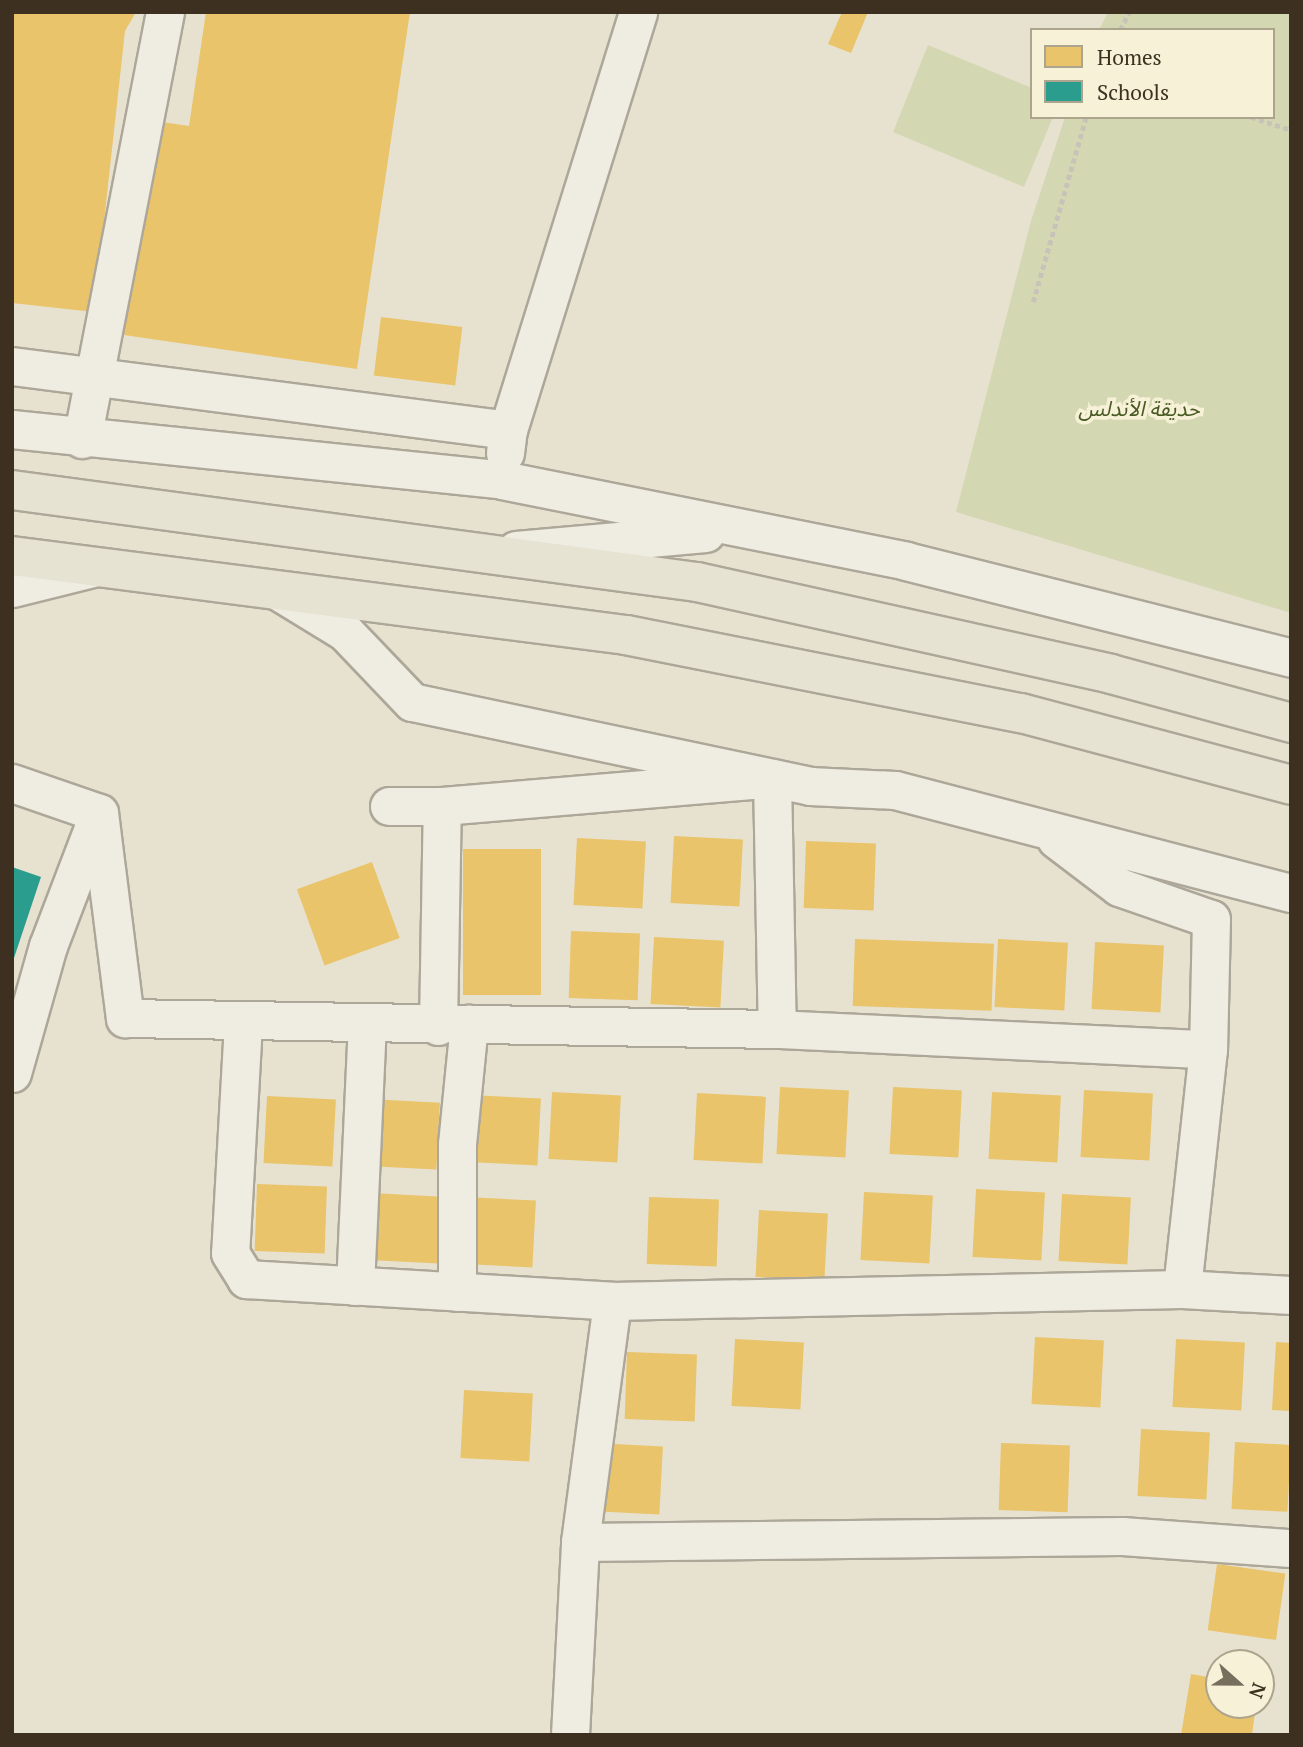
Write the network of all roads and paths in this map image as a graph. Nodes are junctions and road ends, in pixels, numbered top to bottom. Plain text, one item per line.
1 (165, 12) edge
2 (638, 12) edge
3 (1129, 12) edge
4 (1121, 28) edge
5 (1085, 119) edge
6 (1257, 119) edge
7 (1291, 130) edge
8 (1033, 302) dead end
9 (12, 366) edge
10 (94, 376) junction
11 (336, 407) junction
12 (12, 429) edge
13 (508, 429) junction
14 (82, 439) junction
15 (372, 468) junction
16 (502, 480) junction
17 (12, 490) edge
18 (745, 529) junction
19 (478, 553) junction
20 (12, 556) edge
21 (97, 567) junction
22 (12, 588) edge
23 (278, 591) junction
24 (1291, 658) edge
25 (1291, 723) edge
26 (772, 778) junction
27 (12, 783) edge
28 (1291, 785) edge
29 (389, 806) dead end
30 (442, 806) junction
31 (99, 813) junction
32 (1044, 829) junction
33 (1291, 893) edge
34 (243, 1023) junction
35 (368, 1025) junction
36 (453, 1025) junction
37 (777, 1029) junction
38 (1208, 1049) junction
39 (12, 1073) edge
40 (355, 1286) junction
41 (1182, 1289) junction
42 (457, 1292) junction
43 (1291, 1295) edge
44 (612, 1301) junction
45 (580, 1542) junction
46 (1291, 1548) edge
47 (570, 1735) edge

1 - 10 street
2 - 13 street
3 - 4 path
5 - 8 path
6 - 7 path
9 - 10 street
10 - 11 street
10 - 14 street
11 - 13 street
11 - 15 street
12 - 14 street
13 - 16 street
14 - 15 street
15 - 16 street
16 - 18 street
17 - 19 main road
18 - 19 street
18 - 24 street
19 - 25 main road
20 - 21 main road
21 - 22 street
21 - 23 main road
23 - 26 street
23 - 28 main road
26 - 30 street
26 - 32 street
26 - 37 street
27 - 31 street
29 - 30 street
30 - 36 street
31 - 34 street
31 - 39 street
32 - 33 street
32 - 38 street
34 - 35 street
34 - 40 street
35 - 36 street
35 - 40 street
36 - 37 street
36 - 42 street
37 - 38 street
38 - 41 street
40 - 42 street
41 - 43 street
41 - 44 street
42 - 44 street
44 - 45 street
45 - 46 street
45 - 47 street

